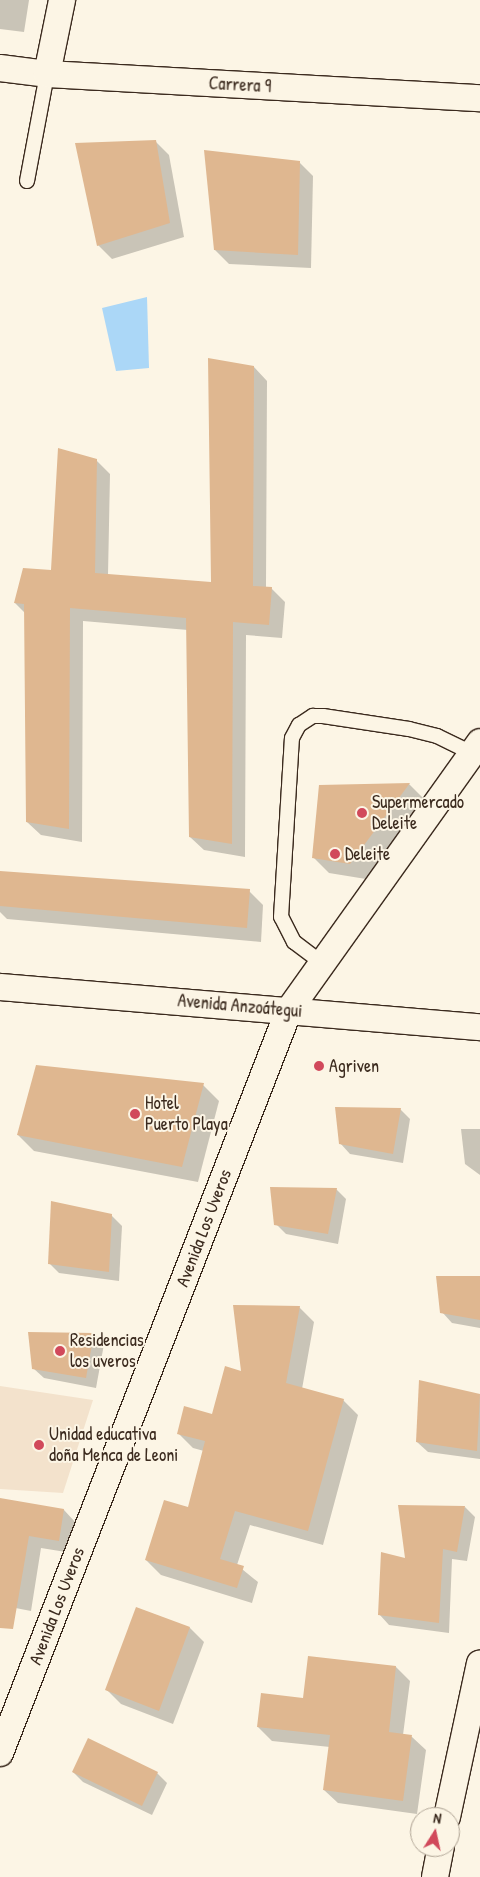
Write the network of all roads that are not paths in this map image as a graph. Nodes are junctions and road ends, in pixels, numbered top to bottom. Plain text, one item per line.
1 (62, 0) edge
2 (0, 68) edge
3 (47, 74) junction
4 (480, 98) edge
5 (27, 181) dead end
6 (476, 747) edge
7 (322, 964) junction
8 (0, 987) edge
9 (289, 1010) junction
10 (480, 1027) edge
11 (480, 1662) edge
12 (0, 1753) edge
13 (449, 1807) edge
14 (439, 1857) edge
15 (435, 1877) edge

1 - 3 street
2 - 3 street, Carrera 9
3 - 4 street, Carrera 9
3 - 5 lane
6 - 7 street, Avenida Los Uveros
6 - 7 lane
7 - 9 street, Avenida Los Uveros
8 - 9 street, Avenida Anzoátegui
9 - 10 street, Avenida Anzoátegui
9 - 12 street, Avenida Los Uveros
11 - 13 street
14 - 15 street

